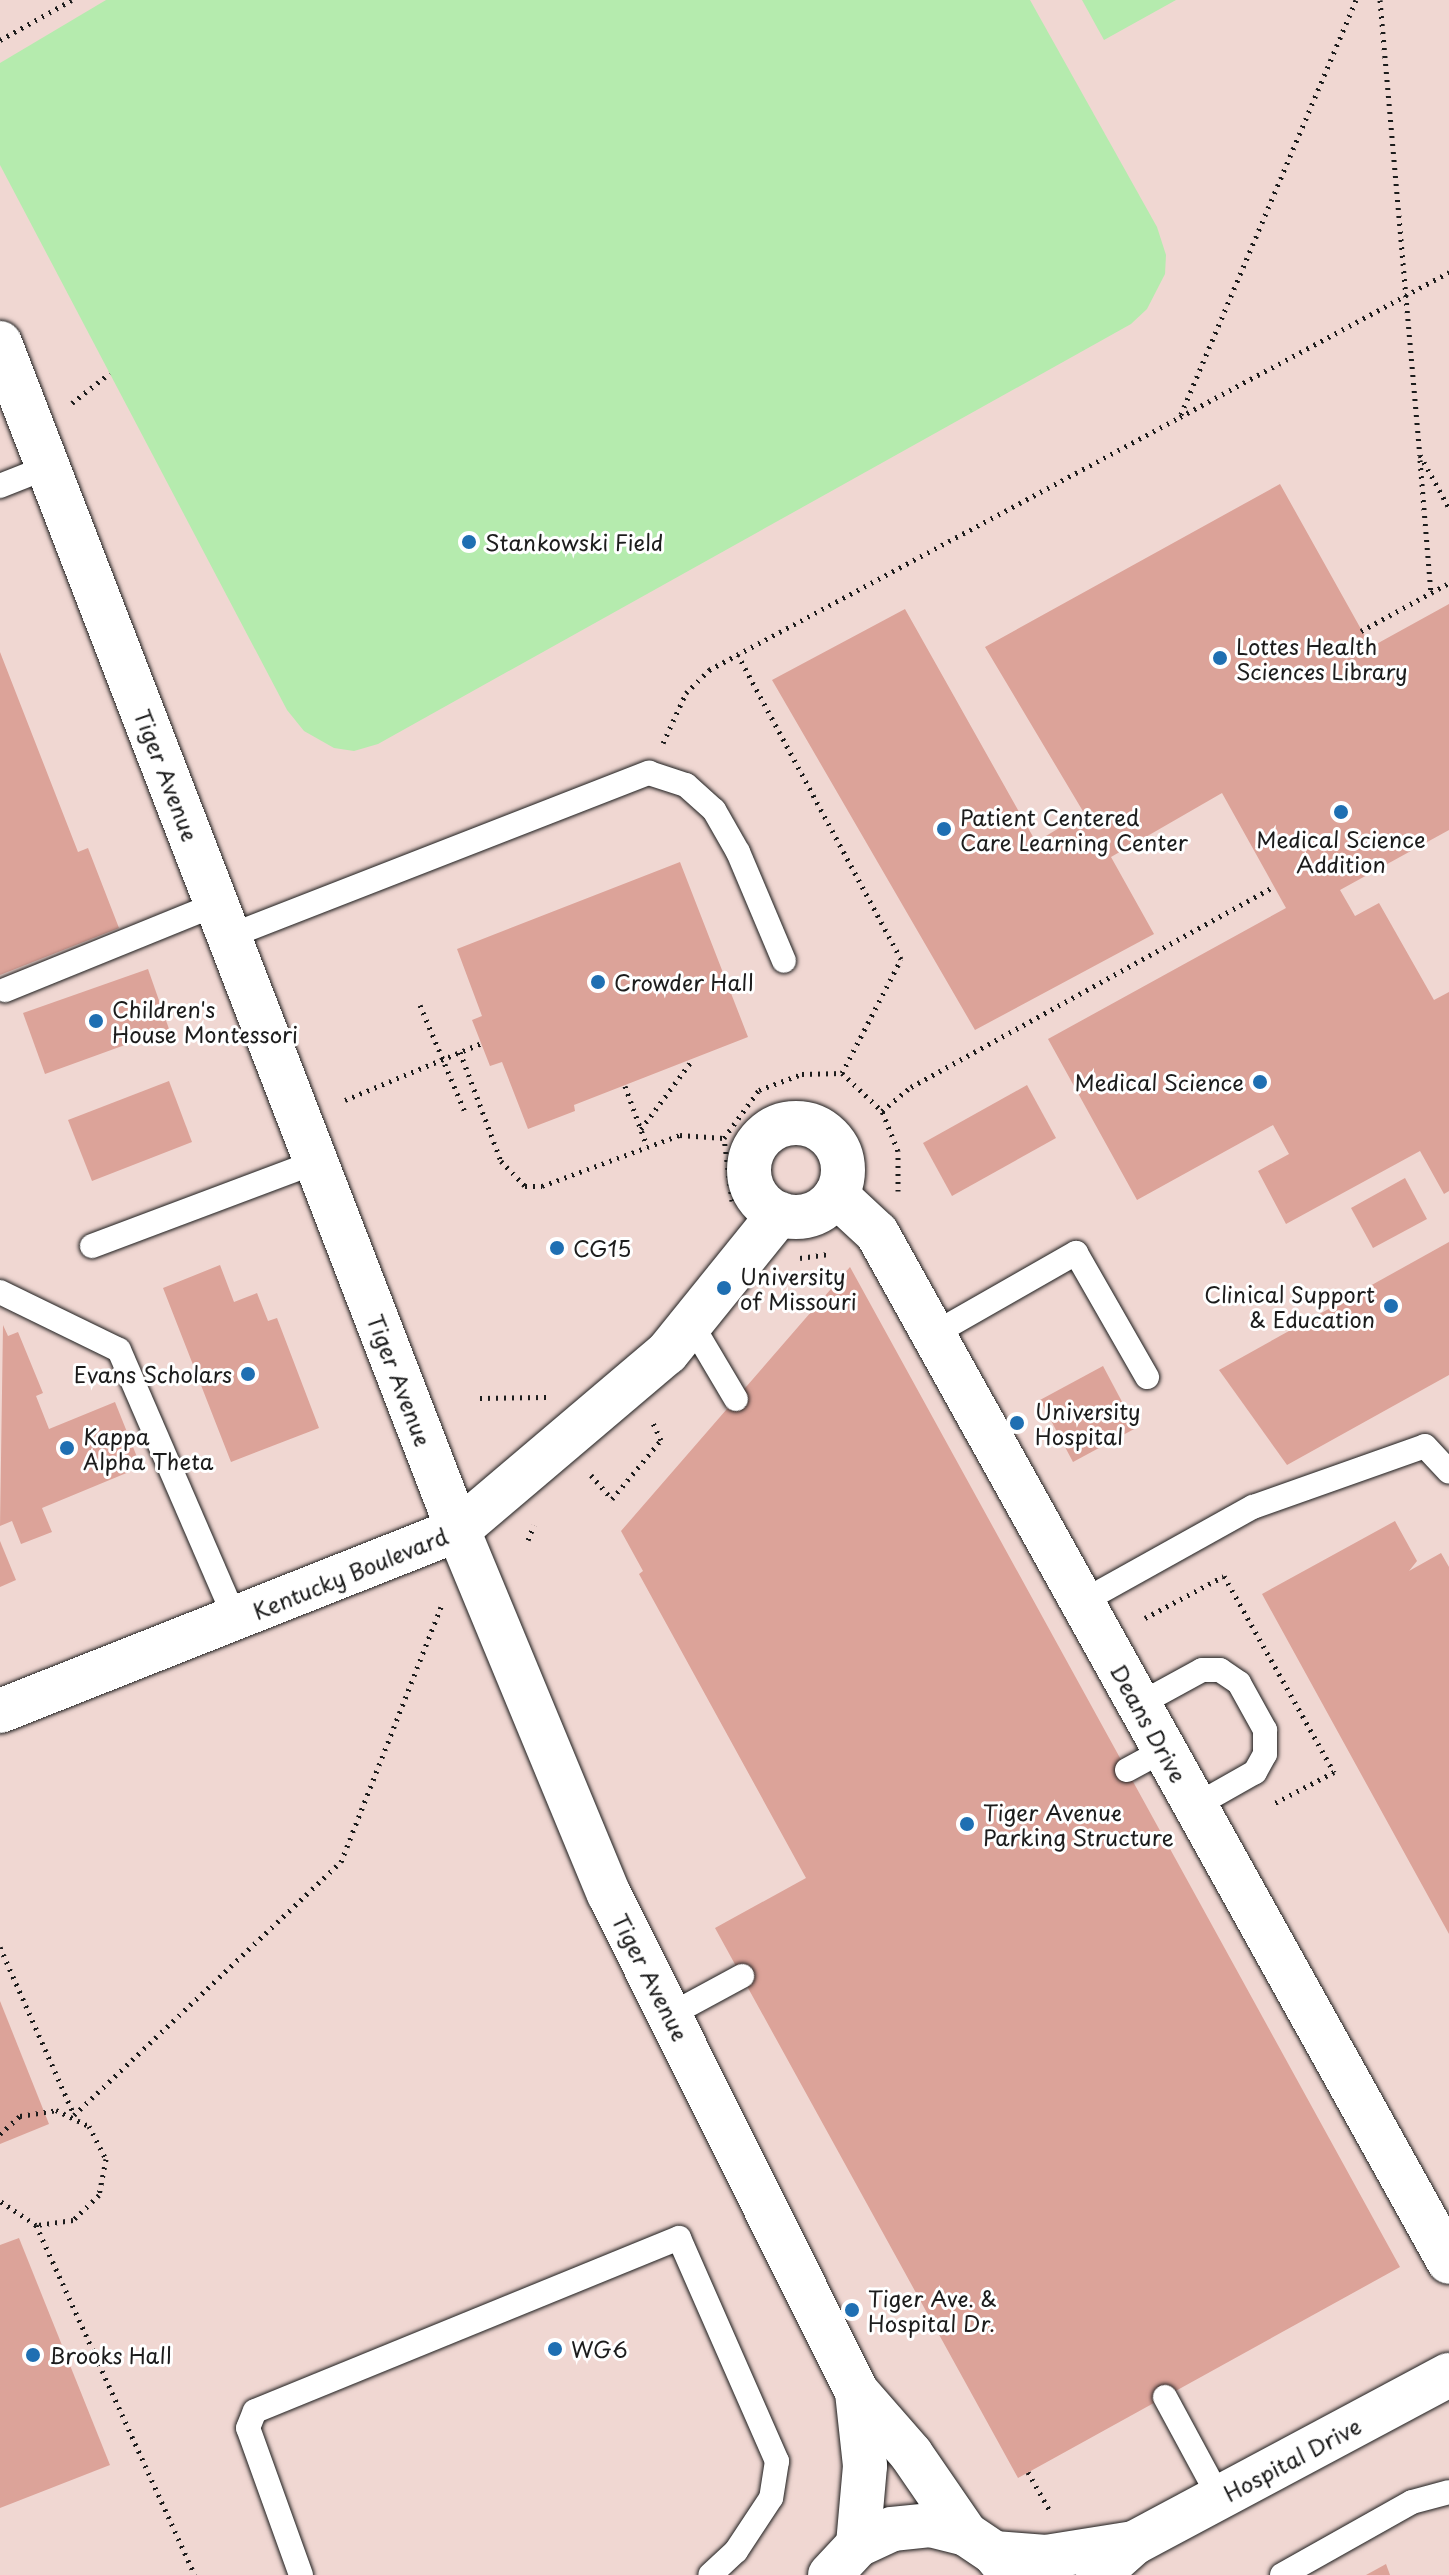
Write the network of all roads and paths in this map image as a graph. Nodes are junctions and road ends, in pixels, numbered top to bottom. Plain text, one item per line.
1 (72, 0) edge
2 (1356, 0) edge
3 (1380, 0) edge
4 (0, 40) edge
5 (1449, 272) edge
6 (1405, 296) junction
7 (0, 344) edge
8 (110, 373) dead end
9 (72, 403) dead end
10 (1180, 417) junction
11 (1420, 455) junction
12 (48, 467) junction
13 (0, 486) edge
14 (1449, 508) edge
15 (1449, 583) edge
16 (1431, 593) junction
17 (1361, 631) dead end
18 (738, 655) junction
19 (649, 773) junction
20 (1274, 887) dead end
21 (224, 920) junction
22 (784, 961) dead end
23 (5, 990) dead end
24 (420, 1005) dead end
25 (482, 1043) dead end
26 (460, 1052) junction
27 (442, 1059) junction
28 (693, 1059) dead end
29 (842, 1073) junction
30 (625, 1086) dead end
31 (345, 1100) dead end
32 (882, 1111) junction
33 (465, 1112) dead end
34 (641, 1129) junction
35 (724, 1138) junction
36 (647, 1146) junction
37 (316, 1162) junction
38 (836, 1195) junction
39 (898, 1198) dead end
40 (733, 1209) dead end
41 (779, 1214) junction
42 (92, 1246) dead end
43 (0, 1292) edge
44 (692, 1325) junction
45 (932, 1335) junction
46 (1147, 1377) dead end
47 (551, 1397) dead end
48 (480, 1398) dead end
49 (736, 1399) dead end
50 (1449, 1472) edge
51 (458, 1530) junction
52 (1082, 1602) junction
53 (441, 1606) dead end
54 (235, 1618) junction
55 (1138, 1705) junction
56 (0, 1711) edge
57 (1195, 1806) junction
58 (0, 1947) edge
59 (742, 1976) dead end
60 (670, 2015) junction
61 (74, 2115) junction
62 (0, 2134) edge
63 (0, 2201) edge
64 (36, 2225) junction
65 (1449, 2262) edge
66 (1449, 2375) edge
67 (857, 2392) junction
68 (1165, 2397) dead end
69 (1449, 2492) edge
70 (1219, 2497) junction
71 (1134, 2543) junction
72 (991, 2554) edge
73 (844, 2560) edge
74 (195, 2575) edge
75 (301, 2575) edge
76 (710, 2575) edge
77 (1098, 2575) edge
78 (1282, 2575) edge

1 - 4 path
2 - 10 path
3 - 6 path
5 - 6 path
6 - 10 path
6 - 11 path
7 - 12 street, Tiger Avenue
8 - 9 path
10 - 18 path
11 - 14 path
11 - 16 path
12 - 13 lane
12 - 21 street, Tiger Avenue
15 - 16 path
16 - 17 path
18 - 19 path
18 - 29 path
19 - 21 lane
19 - 22 lane
20 - 32 path
21 - 23 lane
21 - 37 street, Tiger Avenue
24 - 27 path
25 - 26 path
26 - 27 path
26 - 36 path
27 - 31 path
27 - 33 path
28 - 34 path
29 - 32 path
29 - 35 path
30 - 34 path
32 - 39 path
34 - 36 path
35 - 36 path
35 - 40 path
37 - 42 lane
37 - 51 street, Tiger Avenue
38 - 41 street
38 - 41 street
38 - 45 street, Deans Drive
41 - 44 street, Kentucky Boulevard
43 - 54 lane
44 - 49 lane
44 - 51 street, Kentucky Boulevard
45 - 46 lane
45 - 52 street, Deans Drive
47 - 48 path
50 - 52 lane
51 - 54 street, Kentucky Boulevard
51 - 60 street, Tiger Avenue
52 - 55 street, Deans Drive
53 - 61 path
54 - 56 street, Kentucky Boulevard
55 - 57 street, Deans Drive
55 - 57 lane
57 - 65 street, Deans Drive
58 - 61 path
59 - 60 lane
60 - 67 street, Tiger Avenue
61 - 62 path
61 - 64 path
63 - 64 path
64 - 74 path
66 - 70 street, Hospital Drive
67 - 72 street, Tiger Avenue
67 - 73 street, Tiger Avenue
68 - 70 lane
69 - 78 lane
70 - 71 street, Hospital Drive
71 - 72 street, Hospital Drive
71 - 77 street, Hospital Drive
72 - 73 street, Hospital Drive
75 - 76 lane

